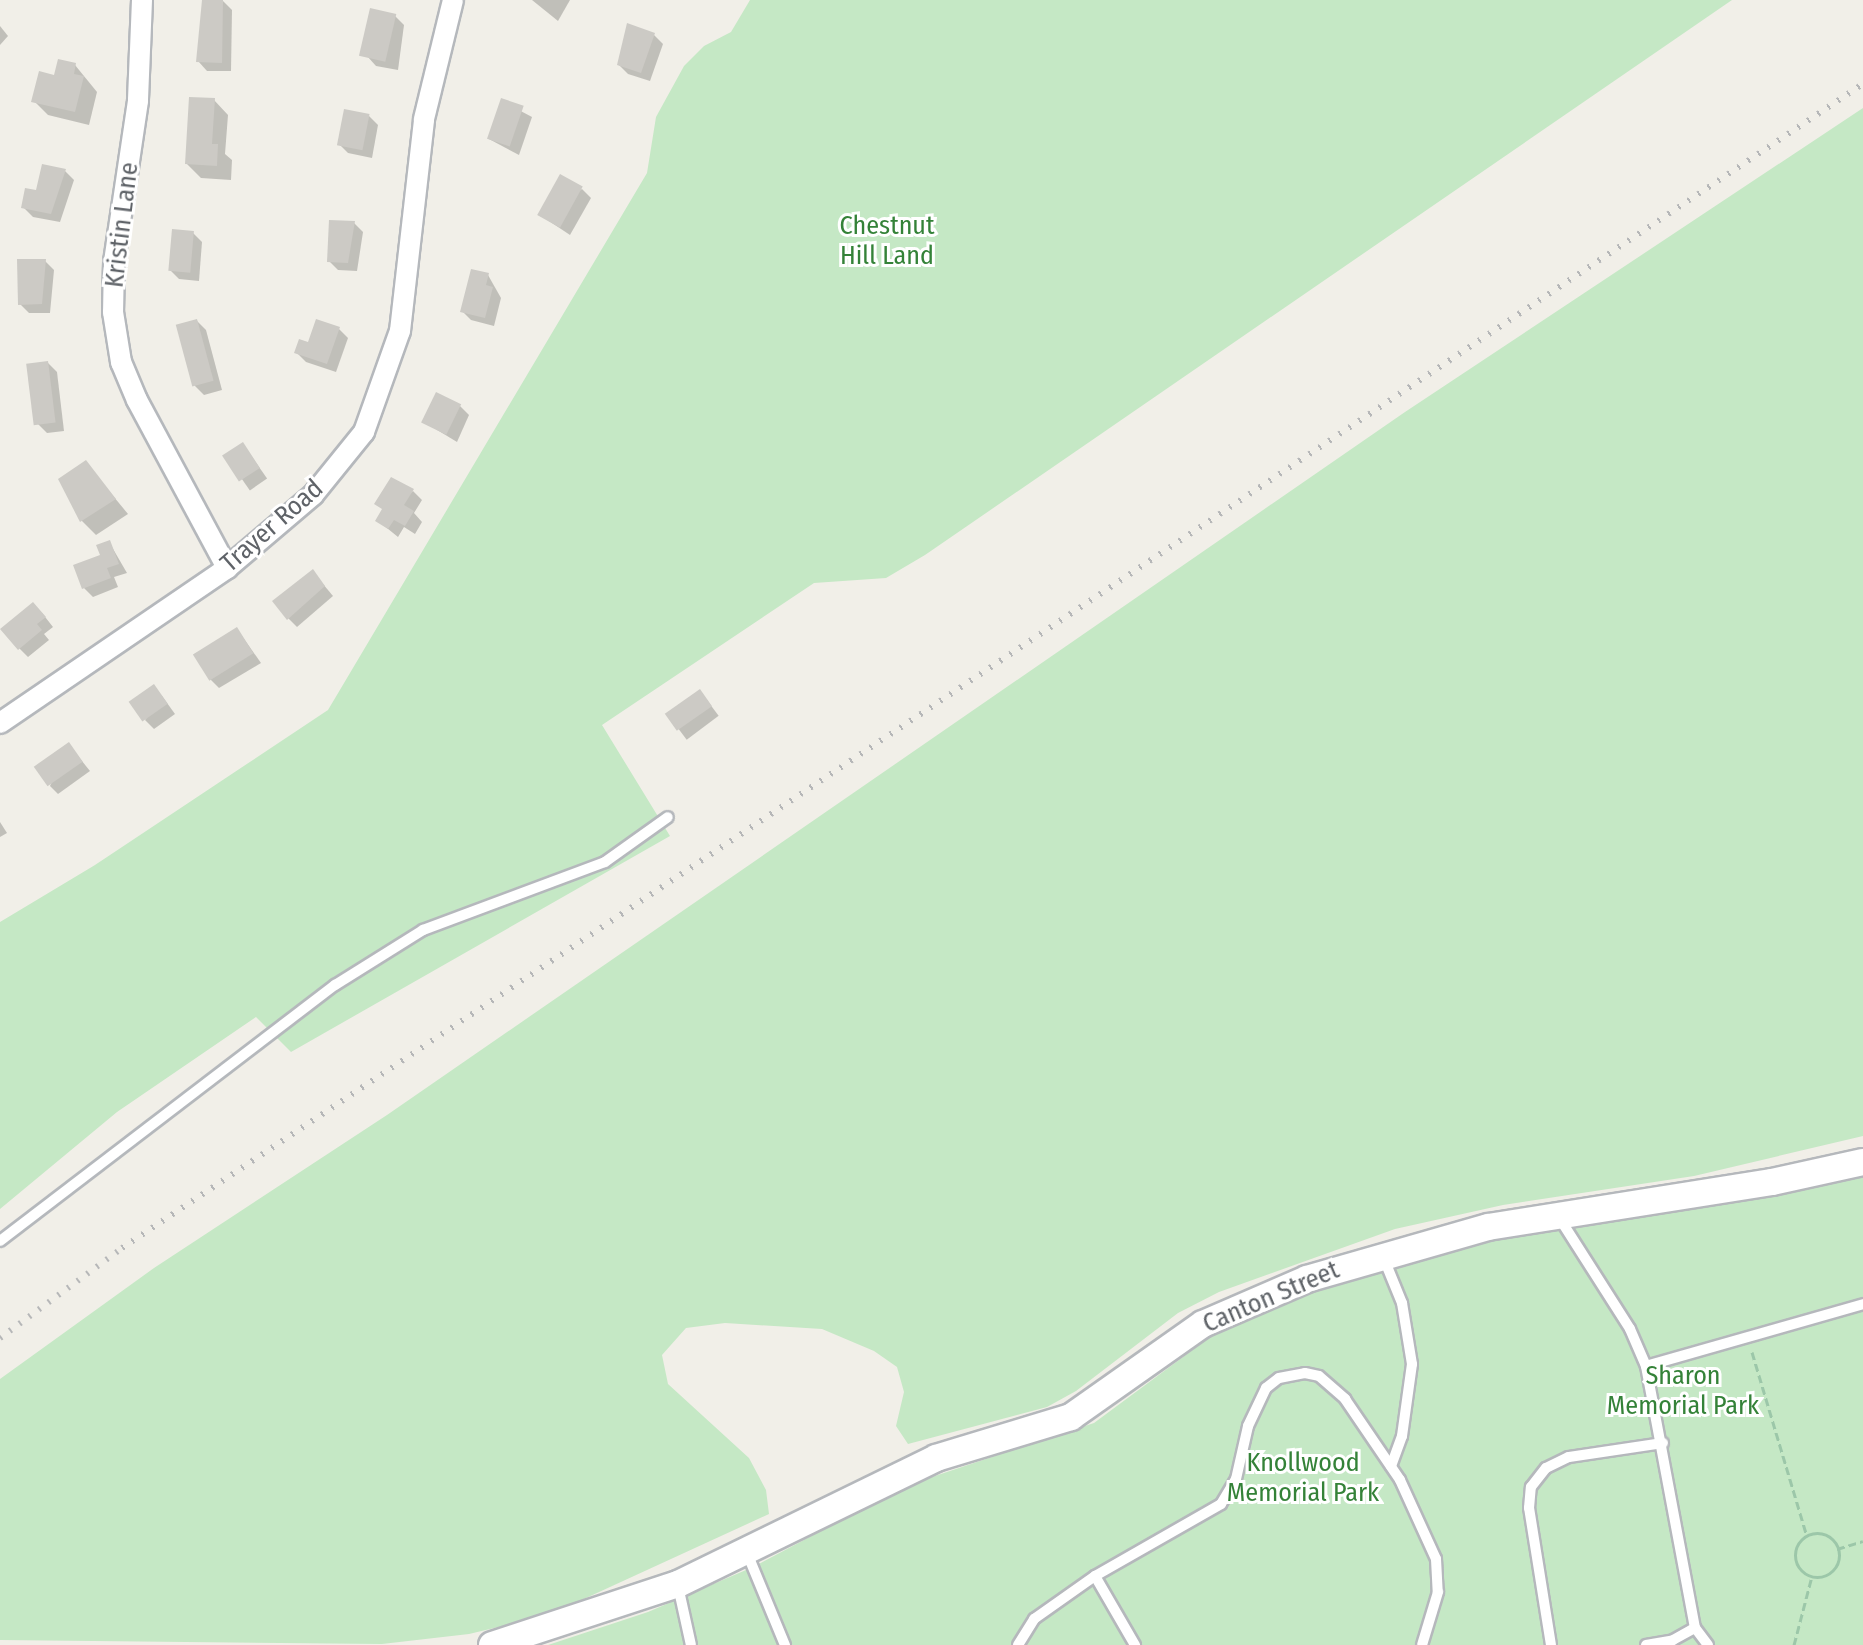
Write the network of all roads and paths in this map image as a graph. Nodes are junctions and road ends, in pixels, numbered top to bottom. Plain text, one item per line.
1 (142, 0) edge
2 (453, 0) edge
3 (227, 568) junction
4 (0, 723) edge
5 (668, 817) dead end
6 (1863, 1162) edge
7 (1556, 1214) junction
8 (0, 1241) edge
9 (1382, 1254) junction
10 (1863, 1304) edge
11 (1748, 1337) junction
12 (1646, 1366) junction
13 (1663, 1443) junction
14 (1391, 1466) junction
15 (1807, 1536) junction
16 (1863, 1541) edge
17 (1837, 1549) junction
18 (747, 1553) junction
19 (1095, 1576) junction
20 (1812, 1576) junction
21 (678, 1584) junction
22 (1695, 1628) junction
23 (492, 1645) edge
24 (691, 1645) edge
25 (785, 1645) edge
26 (1018, 1645) edge
27 (1135, 1645) edge
28 (1422, 1645) edge
29 (1551, 1645) edge
30 (1646, 1645) edge
31 (1708, 1645) edge
32 (1794, 1645) edge

1 - 3 street, Kristin Lane
2 - 3 street, Trayer Road
3 - 4 street, Trayer Road
5 - 8 lane
6 - 7 street, Canton Street
7 - 9 street, Canton Street
7 - 12 lane
9 - 14 lane
9 - 18 street, Canton Street
10 - 11 lane
11 - 12 lane
11 - 15 path
12 - 13 lane
13 - 22 lane
13 - 29 lane
14 - 19 lane
14 - 28 lane
15 - 17 path
15 - 20 path
16 - 17 path
17 - 20 path
18 - 21 street, Canton Street
18 - 25 lane
19 - 26 lane
19 - 27 lane
20 - 32 path
21 - 23 street, Canton Street
21 - 24 lane
22 - 30 lane
22 - 31 lane

